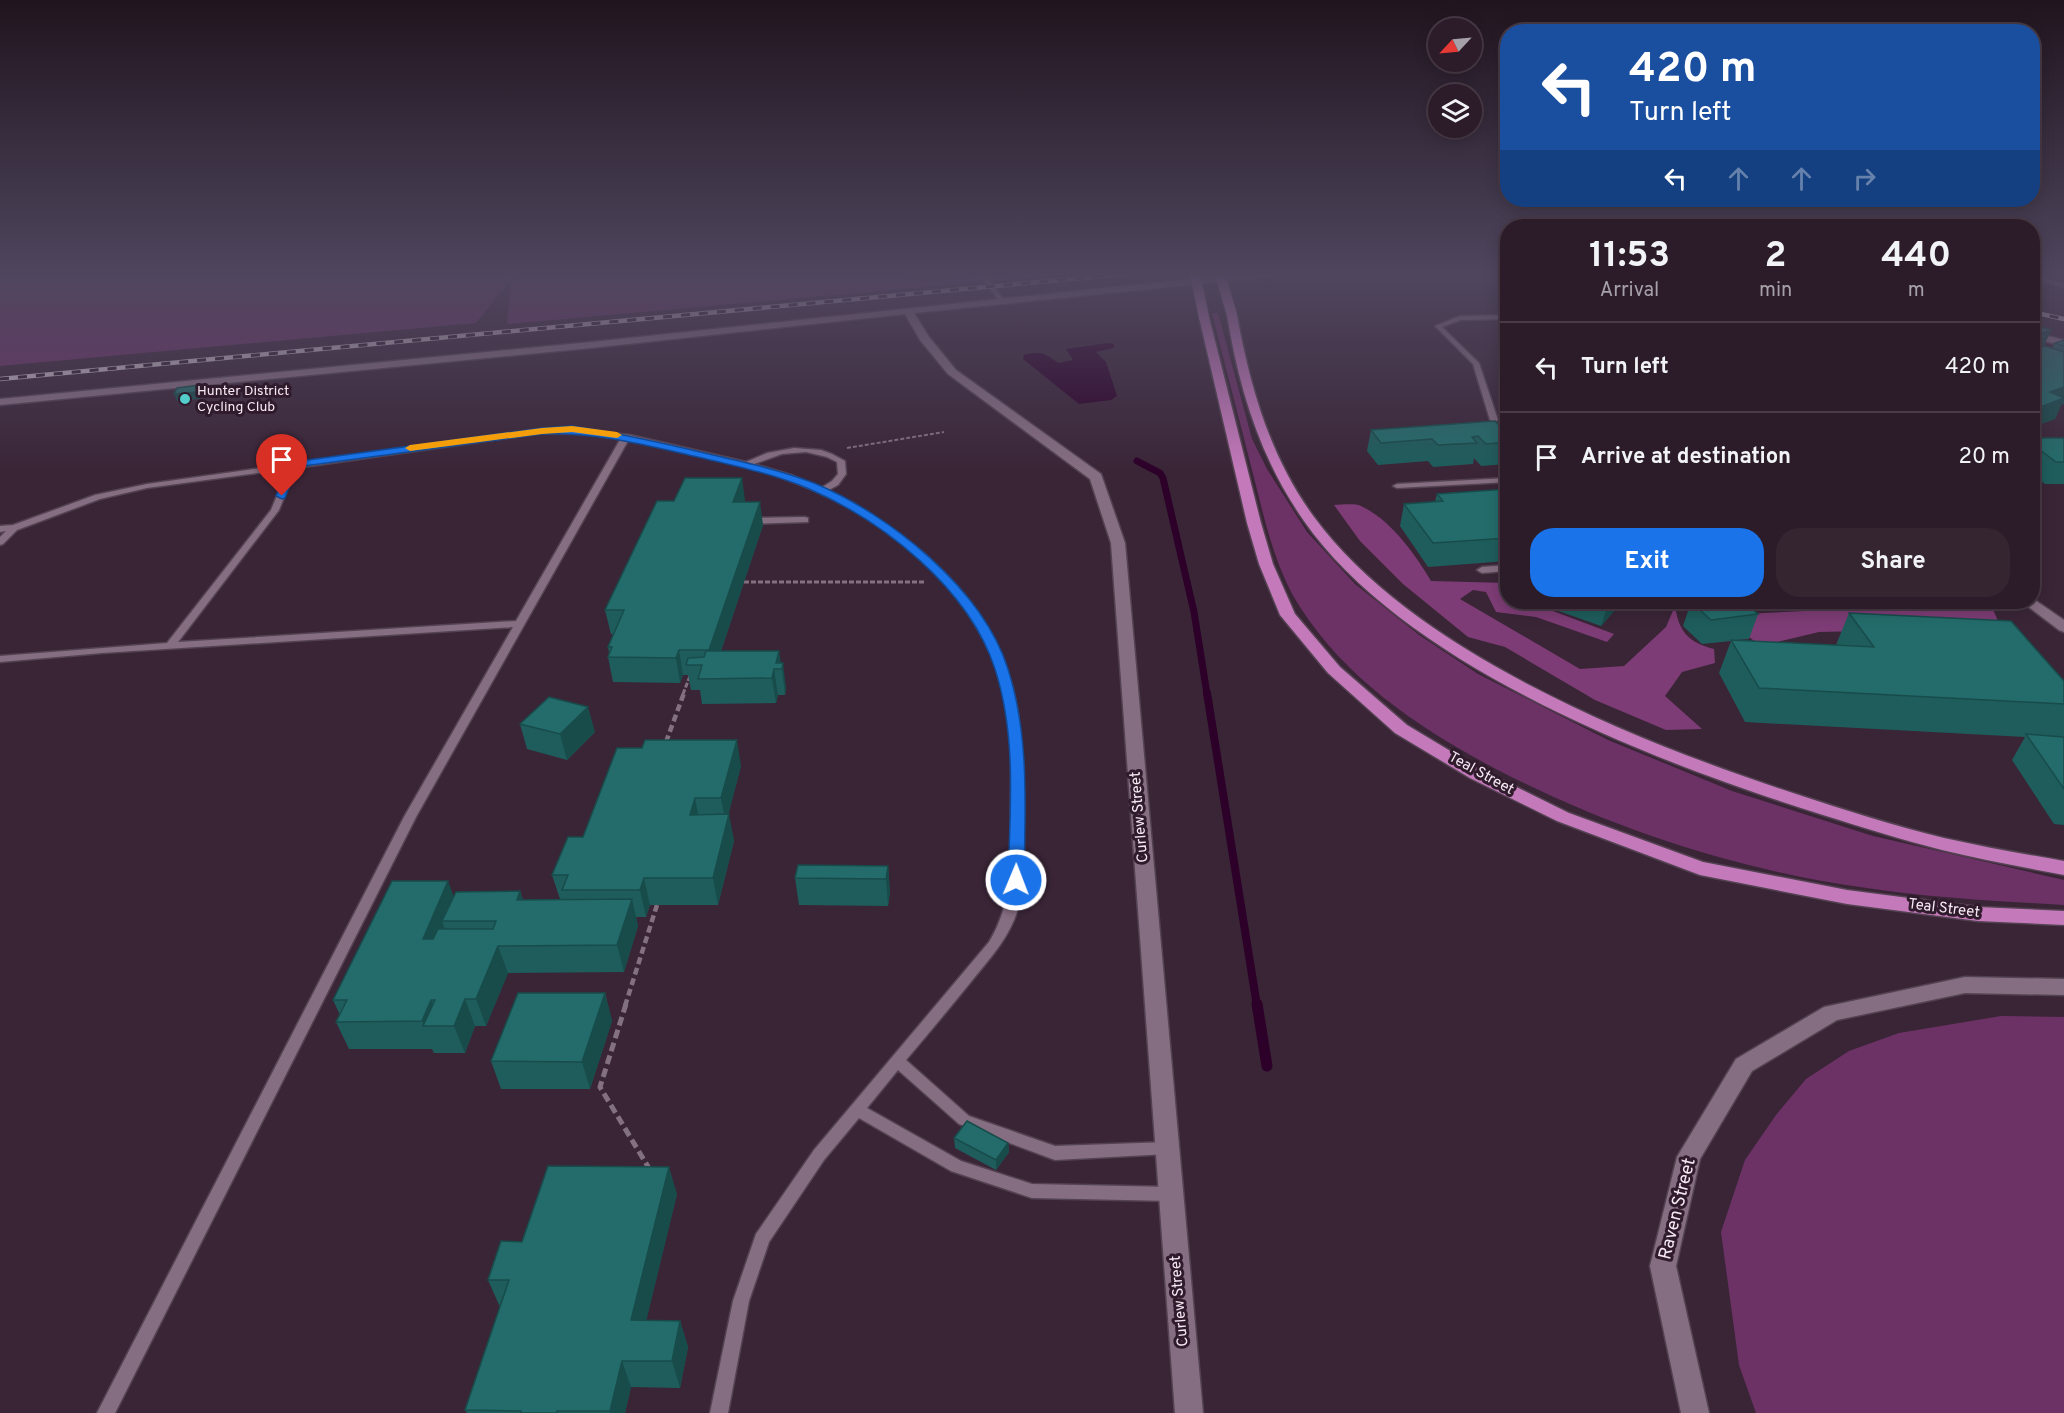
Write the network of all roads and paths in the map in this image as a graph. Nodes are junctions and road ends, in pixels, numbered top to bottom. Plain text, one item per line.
1 (637, 340) edge
2 (926, 340) edge
3 (1210, 340) edge
4 (1238, 340) edge
5 (1452, 340) edge
6 (0, 402) edge
7 (1494, 420) edge
8 (626, 437) junction
9 (293, 465) junction
10 (747, 465) junction
11 (1500, 480) edge
12 (1396, 486) dead end
13 (821, 491) junction
14 (805, 520) dead end
15 (738, 521) edge
16 (14, 528) junction
17 (0, 529) edge
18 (0, 542) edge
19 (1500, 569) edge
20 (1482, 570) dead end
21 (744, 582) dead end
22 (927, 582) dead end
23 (2040, 609) edge
24 (520, 624) junction
25 (2064, 627) edge
26 (171, 645) junction
27 (0, 659) edge
28 (690, 675) edge
29 (664, 746) edge
30 (1998, 855) junction
31 (2064, 856) edge
32 (2064, 868) edge
33 (657, 905) dead end
34 (2064, 918) edge
35 (2064, 987) edge
36 (898, 1062) junction
37 (858, 1110) junction
38 (1167, 1148) junction
39 (652, 1175) edge
40 (1172, 1194) junction
41 (106, 1413) edge
42 (719, 1413) edge
43 (1189, 1413) edge
44 (1695, 1413) edge

1 - 6 street
2 - 38 street, Curlew Street
3 - 34 main road, Teal Street, bridge
4 - 30 main road, bridge
5 - 7 lane
8 - 9 lane
8 - 10 lane
8 - 24 lane
9 - 16 lane
9 - 26 lane
10 - 13 lane
10 - 13 lane
11 - 12 lane
13 - 36 lane
14 - 15 lane
16 - 17 lane
16 - 18 lane
19 - 20 lane
21 - 22 path
23 - 25 street
24 - 26 lane
24 - 41 lane
26 - 27 lane
28 - 29 path
30 - 31 main road
30 - 32 main road
33 - 39 path
35 - 44 street, Raven Street
36 - 37 lane
36 - 38 lane
37 - 40 lane
37 - 42 lane
38 - 40 street, Curlew Street
40 - 43 street, Curlew Street

